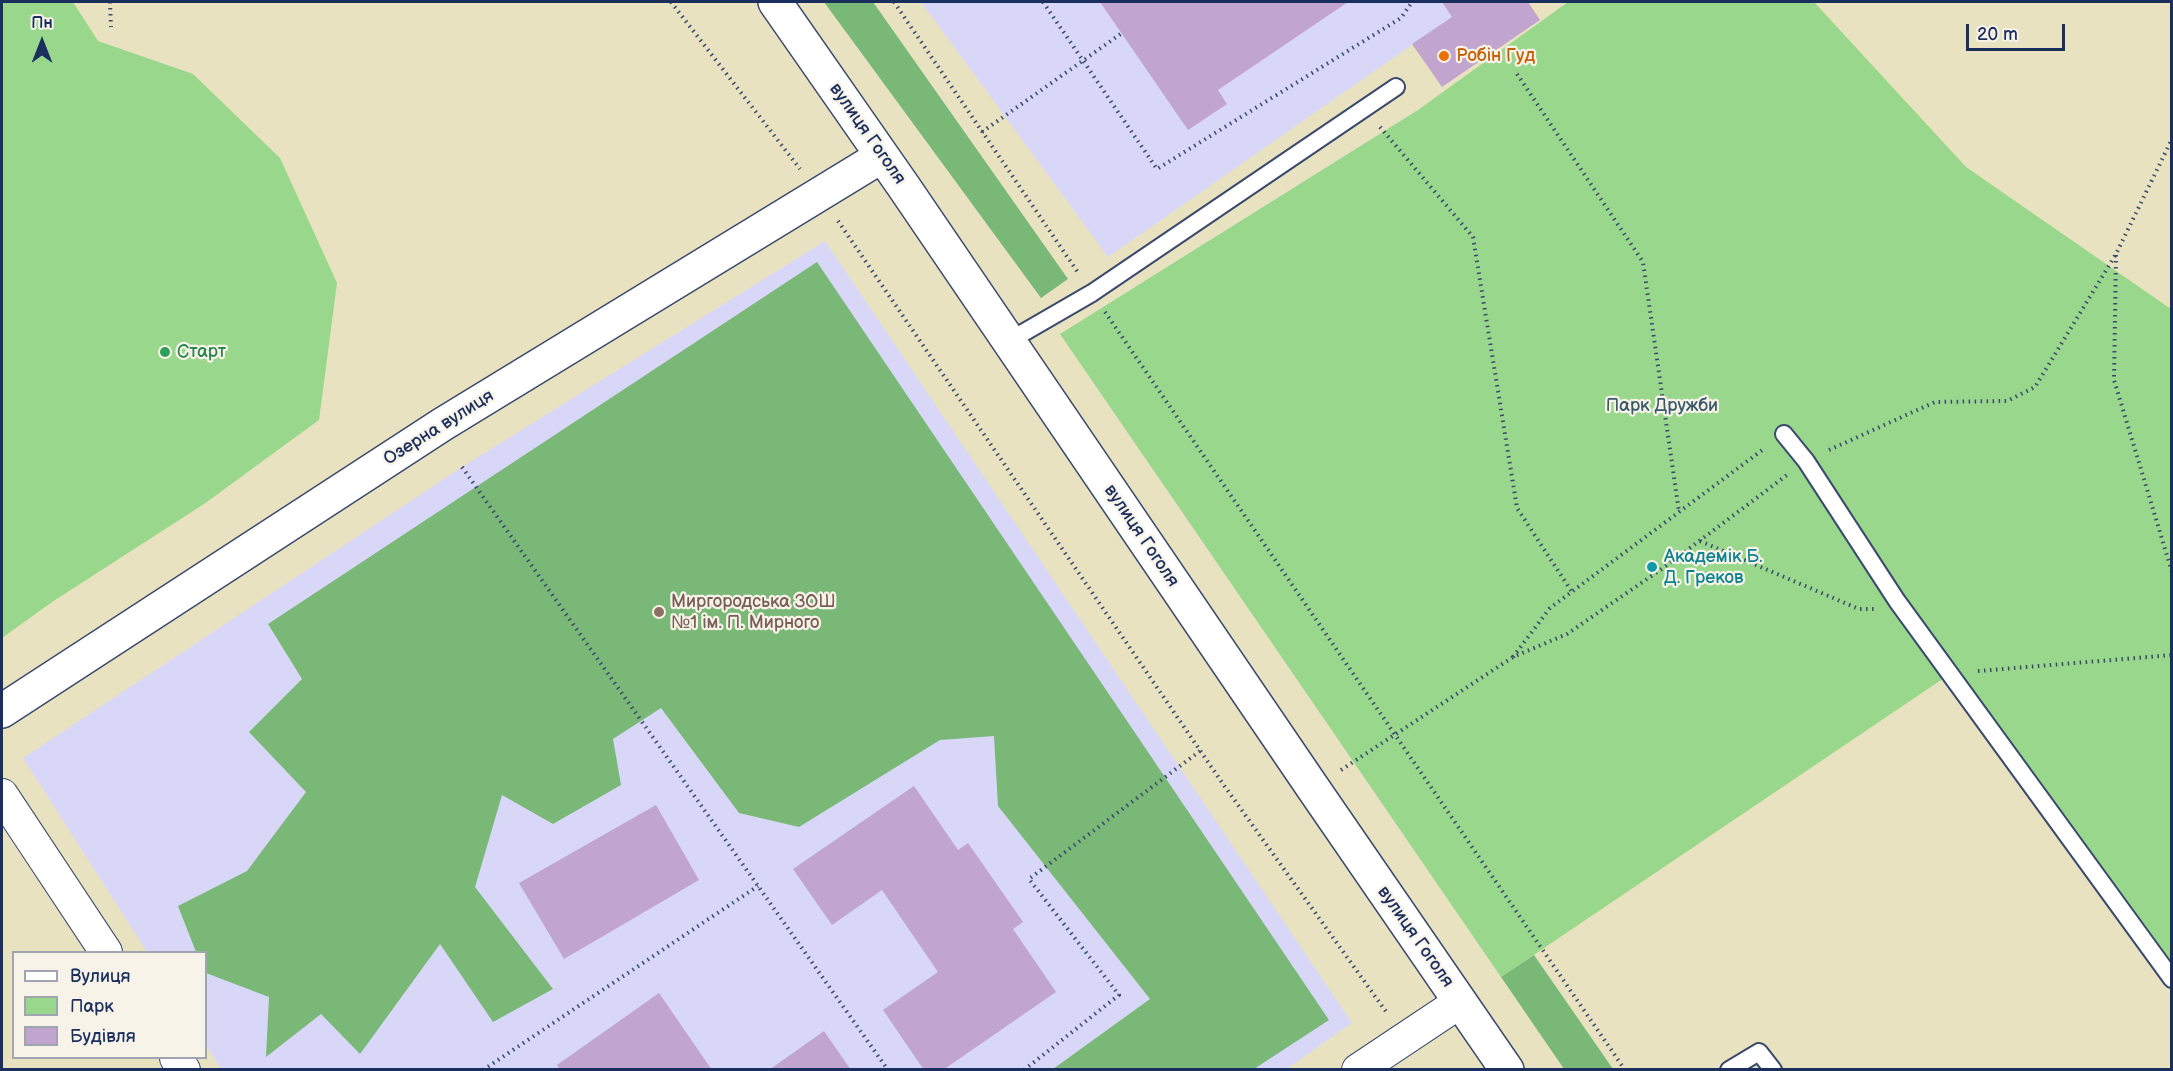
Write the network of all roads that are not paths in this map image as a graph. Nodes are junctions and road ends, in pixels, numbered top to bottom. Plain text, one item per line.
1 (775, 2) edge
2 (1396, 87) dead end
3 (882, 156) junction
4 (1009, 341) junction
5 (1784, 434) road end
6 (2, 711) edge
7 (2, 795) edge
8 (105, 951) edge
9 (2172, 979) edge
10 (1460, 1002) junction
11 (1358, 1070) edge
12 (1507, 1070) edge
13 (1730, 1070) edge
14 (1773, 1070) edge

1 - 3 street, вулиця Гоголя
2 - 4 lane
3 - 4 street, вулиця Гоголя
3 - 6 street, Озерна вулиця
4 - 10 street, вулиця Гоголя
5 - 9 lane
7 - 8 street
10 - 11 street
10 - 12 street, вулиця Гоголя
13 - 14 lane

